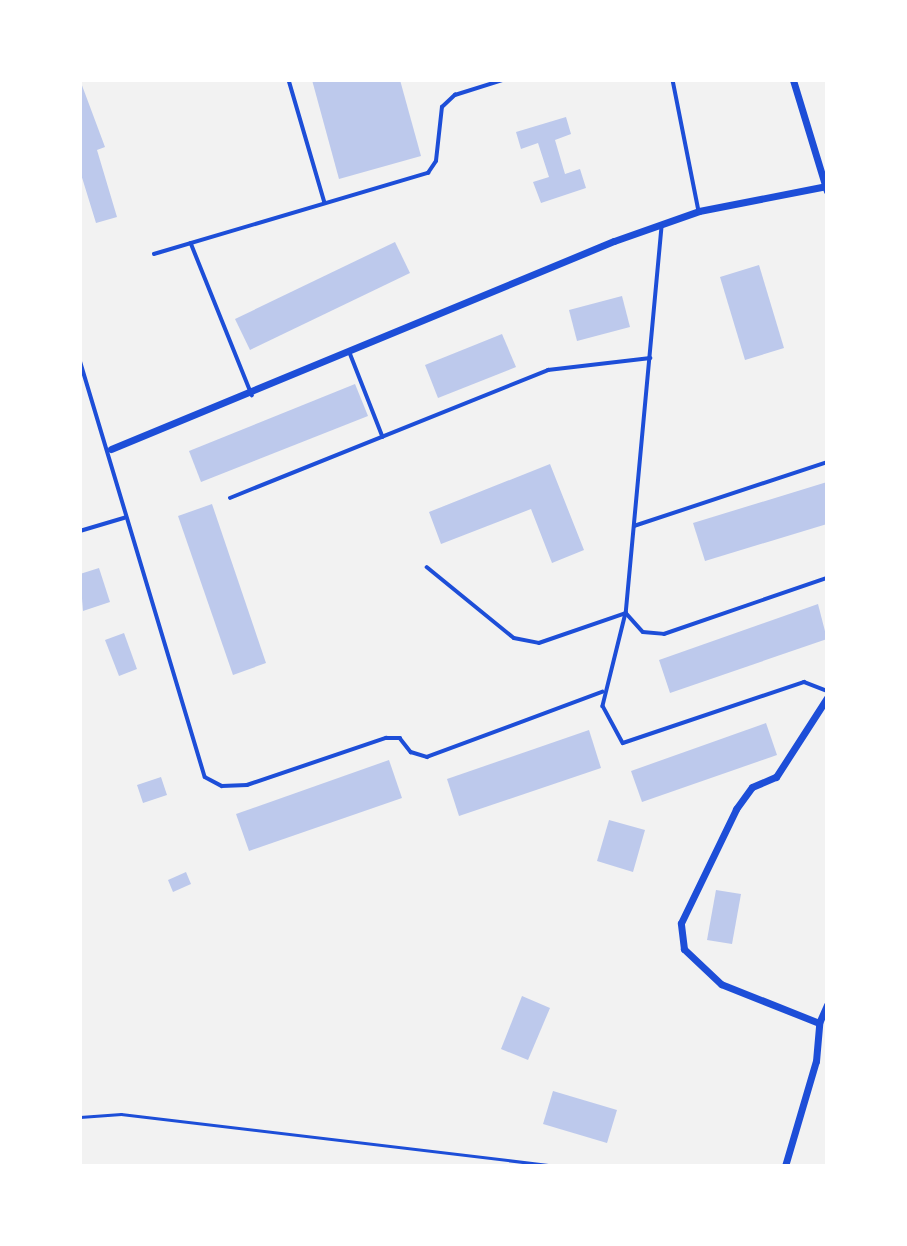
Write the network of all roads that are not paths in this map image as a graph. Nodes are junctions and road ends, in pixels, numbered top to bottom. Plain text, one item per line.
1 (289, 80) edge
2 (503, 80) edge
3 (673, 80) edge
4 (793, 80) edge
5 (486, 83) edge
6 (826, 188) edge
7 (325, 203) junction
8 (699, 211) junction
9 (662, 227) junction
10 (191, 243) junction
11 (154, 254) dead end
12 (350, 353) junction
13 (650, 358) junction
14 (80, 360) edge
15 (252, 395) junction
16 (383, 437) junction
17 (111, 449) junction
18 (827, 462) edge
19 (230, 498) dead end
20 (124, 518) junction
21 (634, 526) junction
22 (80, 531) edge
23 (427, 567) dead end
24 (827, 578) edge
25 (626, 612) junction
26 (827, 691) edge
27 (602, 692) junction
28 (827, 698) edge
29 (827, 1005) edge
30 (819, 1023) junction
31 (785, 1166) edge

1 - 7 lane
2 - 5 lane
3 - 8 lane
4 - 6 street
5 - 7 lane
6 - 8 street
7 - 10 lane
8 - 9 street
9 - 12 street
9 - 13 lane
10 - 11 lane
10 - 15 lane
12 - 15 street
12 - 16 lane
13 - 16 lane
13 - 21 lane
14 - 17 lane
15 - 17 street
16 - 19 lane
17 - 20 lane
18 - 21 lane
20 - 22 lane
20 - 27 lane
21 - 25 lane
23 - 25 lane
24 - 25 lane
25 - 27 lane
26 - 27 lane
28 - 30 street
29 - 30 street
30 - 31 street

